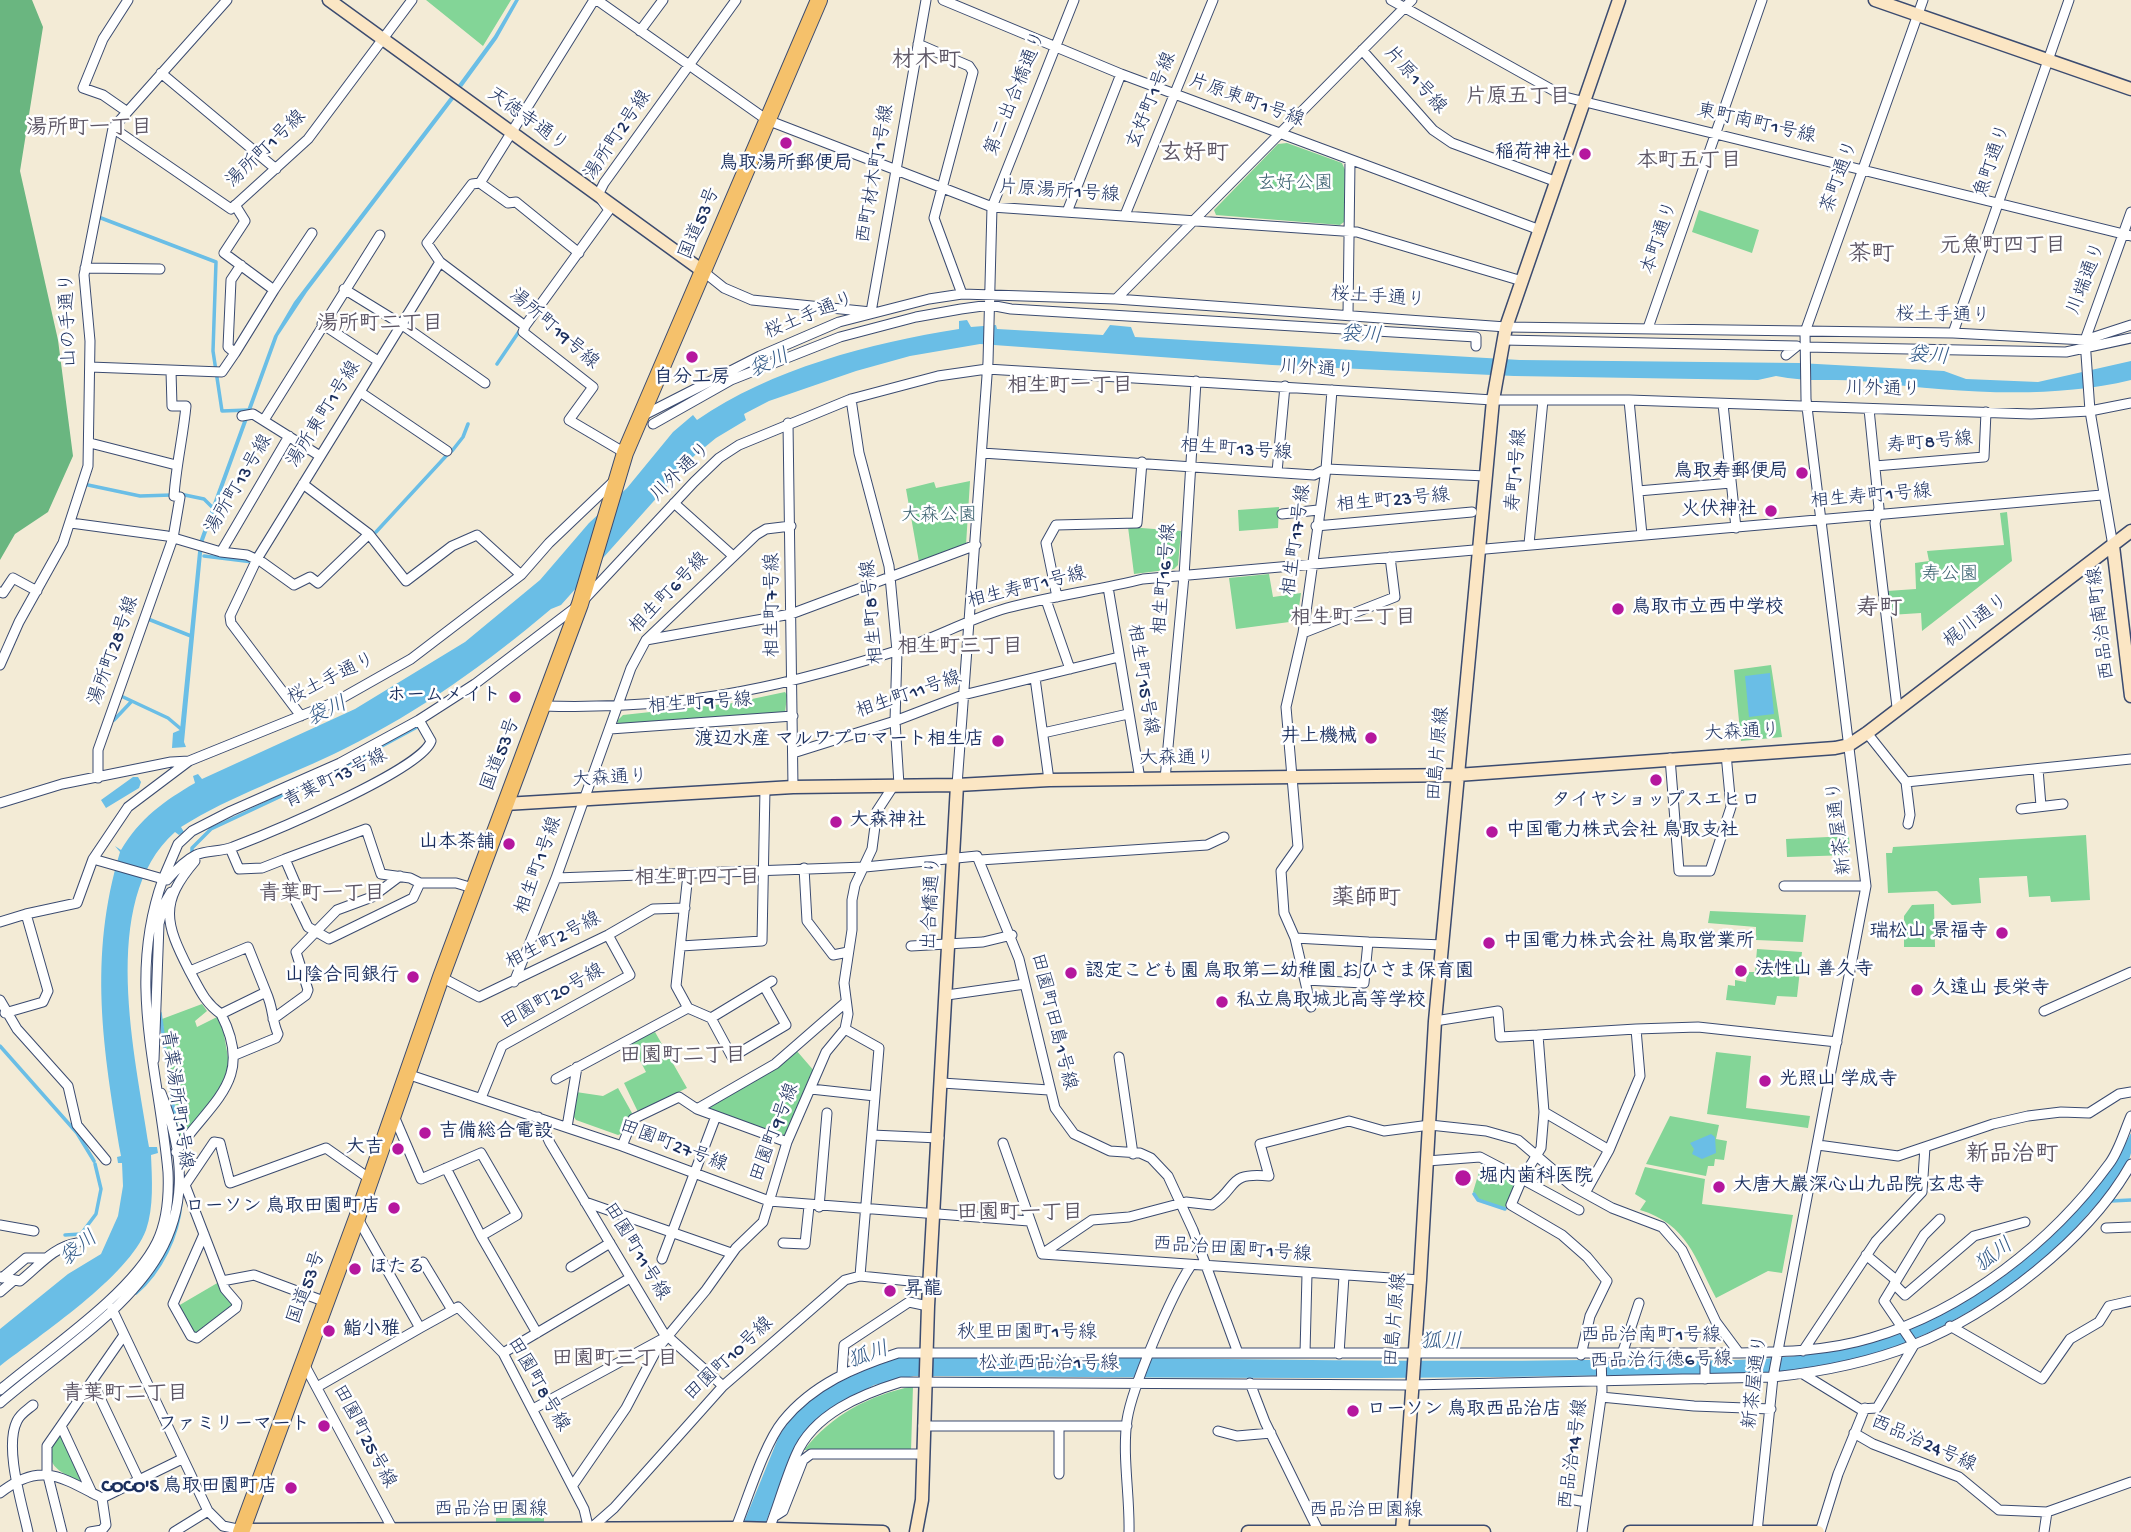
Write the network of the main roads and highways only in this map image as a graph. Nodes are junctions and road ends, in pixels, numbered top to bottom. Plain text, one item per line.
1 (818, 0) edge
2 (241, 1531) edge

1 - 2 highway, 国道53号

